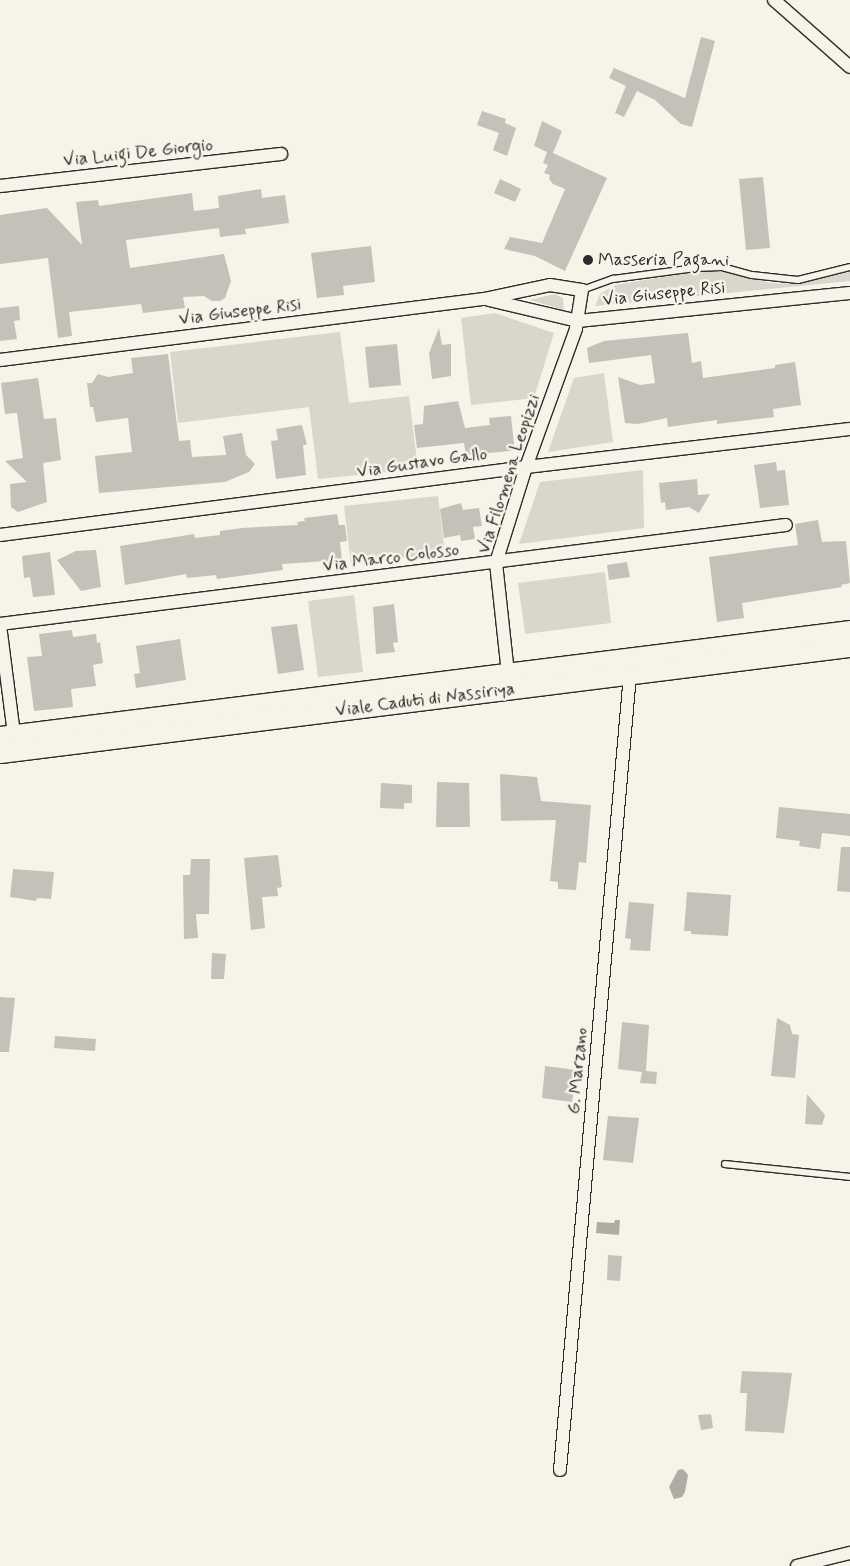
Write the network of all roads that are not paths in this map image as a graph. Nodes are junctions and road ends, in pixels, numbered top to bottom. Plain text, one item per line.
1 (774, 0) edge
2 (850, 67) edge
3 (281, 154) dead end
4 (0, 186) edge
5 (850, 267) edge
6 (582, 290) junction
7 (850, 293) edge
8 (484, 299) junction
9 (578, 321) junction
10 (0, 360) edge
11 (850, 429) edge
12 (526, 467) junction
13 (786, 525) dead end
14 (0, 535) edge
15 (496, 563) junction
16 (0, 625) edge
17 (850, 630) edge
18 (850, 647) edge
19 (508, 673) junction
20 (630, 675) junction
21 (7, 735) edge
22 (0, 753) edge
23 (725, 1164) dead end
24 (850, 1177) edge
25 (560, 1470) dead end
26 (850, 1553) edge
27 (797, 1566) edge

1 - 2 street
3 - 4 street, Via Luigi De Giorgio
5 - 6 lane, Via Giuseppe Risi
6 - 8 street, Via Giuseppe Risi
6 - 9 street, Via Filomena Leopizzi
7 - 9 street, Via Giuseppe Risi
8 - 9 street, Via Giuseppe Risi
8 - 10 street, Via Giuseppe Risi
9 - 12 street, Via Filomena Leopizzi
11 - 12 street, Via Gustavo Gallo
12 - 14 street, Via Gustavo Gallo
12 - 15 street, Via Filomena Leopizzi
13 - 15 street, Via Marco Colosso
15 - 16 street, Via Marco Colosso
15 - 19 street, Via Filomena Leopizzi
16 - 21 street
17 - 19 main road, Viale Caduti di Nassiriya
18 - 20 main road, Viale Caduti di Nassiriya
19 - 21 main road, Viale Caduti di Nassiriya
20 - 22 main road, Viale Caduti di Nassiriya
20 - 25 street, G. Marzano
23 - 24 lane
26 - 27 street

